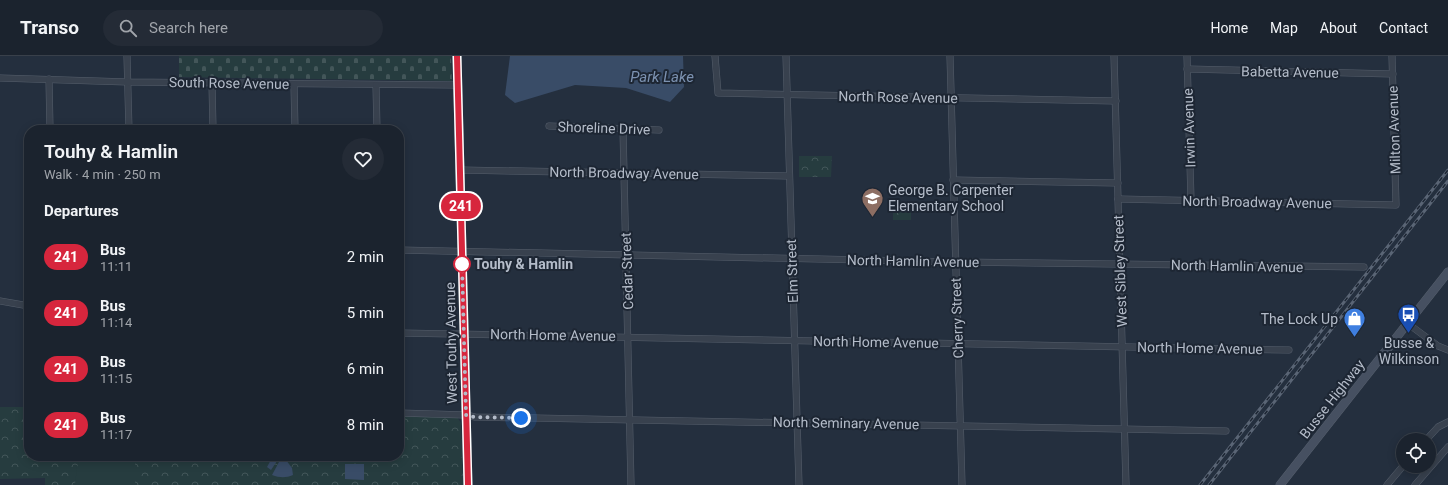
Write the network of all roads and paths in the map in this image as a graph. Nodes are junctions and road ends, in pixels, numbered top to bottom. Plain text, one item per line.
1 (127, 56) edge
2 (457, 56) edge
3 (715, 56) edge
4 (786, 56) edge
5 (950, 56) edge
6 (1114, 56) edge
7 (1187, 56) edge
8 (1392, 56) edge
9 (1187, 69) junction
10 (1393, 74) junction
11 (0, 78) edge
12 (49, 79) junction
13 (128, 82) junction
14 (212, 83) junction
15 (294, 84) junction
16 (376, 85) junction
17 (458, 85) junction
18 (787, 94) junction
19 (951, 98) junction
20 (1116, 101) junction
21 (50, 125) edge
22 (129, 125) edge
23 (213, 125) edge
24 (295, 125) edge
25 (378, 125) edge
26 (549, 126) dead end
27 (623, 129) junction
28 (659, 130) dead end
29 (460, 170) junction
30 (625, 173) junction
31 (789, 176) junction
32 (953, 180) junction
33 (1118, 183) junction
34 (1118, 199) junction
35 (1191, 200) junction
36 (1396, 205) joint
37 (404, 250) edge
38 (462, 252) junction
39 (626, 255) junction
40 (792, 258) junction
41 (955, 262) junction
42 (1120, 265) junction
43 (1364, 267) dead end
44 (1448, 272) edge
45 (0, 301) edge
46 (24, 305) edge
47 (1407, 323) junction
48 (404, 333) edge
49 (464, 333) junction
50 (629, 337) junction
51 (794, 340) junction
52 (958, 344) junction
53 (1122, 346) junction
54 (1289, 350) dead end
55 (1448, 350) edge
56 (404, 413) edge
57 (466, 415) junction
58 (631, 420) junction
59 (1448, 422) edge
60 (797, 423) junction
61 (960, 425) junction
62 (1124, 428) junction
63 (1226, 431) dead end
64 (1432, 433) edge
65 (1448, 447) edge
66 (1397, 473) edge
67 (468, 485) edge
68 (632, 485) edge
69 (799, 485) edge
70 (962, 485) edge
71 (1126, 485) edge
72 (1283, 485) edge
73 (1387, 485) edge
74 (1416, 485) edge

1 - 13 street
2 - 17 main road, West Touhy Avenue
3 - 18 street, North Rose Avenue
4 - 18 street, Elm Street
5 - 19 street, Cherry Street
6 - 20 street, West Sibley Street
7 - 9 street, Irwin Avenue
8 - 10 street, Milton Avenue
9 - 10 street, Babetta Avenue
9 - 35 street, Irwin Avenue
10 - 36 street, Milton Avenue
11 - 12 street, South Rose Avenue
12 - 13 street, South Rose Avenue
12 - 21 street
13 - 14 street, South Rose Avenue
13 - 22 street
14 - 15 street, South Rose Avenue
14 - 23 street
15 - 16 street, South Rose Avenue
15 - 24 street
16 - 17 street, South Rose Avenue
16 - 25 street
17 - 29 main road, West Touhy Avenue
18 - 19 street, North Rose Avenue
18 - 31 street, Elm Street
19 - 20 street, North Rose Avenue
19 - 32 street, Cherry Street
20 - 33 street, West Sibley Street
26 - 27 street, Shoreline Drive
27 - 28 street, Shoreline Drive
27 - 30 street, Cedar Street
29 - 30 street, North Broadway Avenue
29 - 38 main road, West Touhy Avenue
30 - 31 street, North Broadway Avenue
30 - 39 street, Cedar Street
31 - 40 street, Elm Street
32 - 33 street
32 - 41 street, Cherry Street
33 - 34 street, West Sibley Street
34 - 35 street, North Broadway Avenue
34 - 42 street, West Sibley Street
35 - 36 street, North Broadway Avenue
37 - 38 street, North Hamlin Avenue
38 - 39 street, North Hamlin Avenue
38 - 49 main road, West Touhy Avenue
39 - 40 street, North Hamlin Avenue
39 - 50 street, Cedar Street
40 - 41 street, North Hamlin Avenue
40 - 51 street, Elm Street
41 - 42 street, North Hamlin Avenue
41 - 52 street, Cherry Street
42 - 43 street, North Hamlin Avenue
42 - 53 street, West Sibley Street
44 - 47 main road, Busse Highway
45 - 46 street
47 - 55 street
47 - 72 main road, Busse Highway
48 - 49 street, North Home Avenue
49 - 50 street, North Home Avenue
49 - 57 main road, West Touhy Avenue
50 - 51 street, North Home Avenue
50 - 58 street, Cedar Street
51 - 52 street, North Home Avenue
51 - 60 street, Elm Street
52 - 53 street, North Home Avenue
52 - 61 street, Cherry Street
53 - 54 street, North Home Avenue
53 - 62 street, West Sibley Street
56 - 57 street, North Seminary Avenue
57 - 58 street, North Seminary Avenue
57 - 67 main road, West Touhy Avenue
58 - 60 street, North Seminary Avenue
58 - 68 street, Cedar Street
59 - 64 street
60 - 61 street, North Seminary Avenue
60 - 69 street, Elm Street
61 - 62 street, North Seminary Avenue
61 - 70 street, Cherry Street
62 - 63 street, North Seminary Avenue
62 - 71 street, West Sibley Street
65 - 74 street
66 - 73 street

